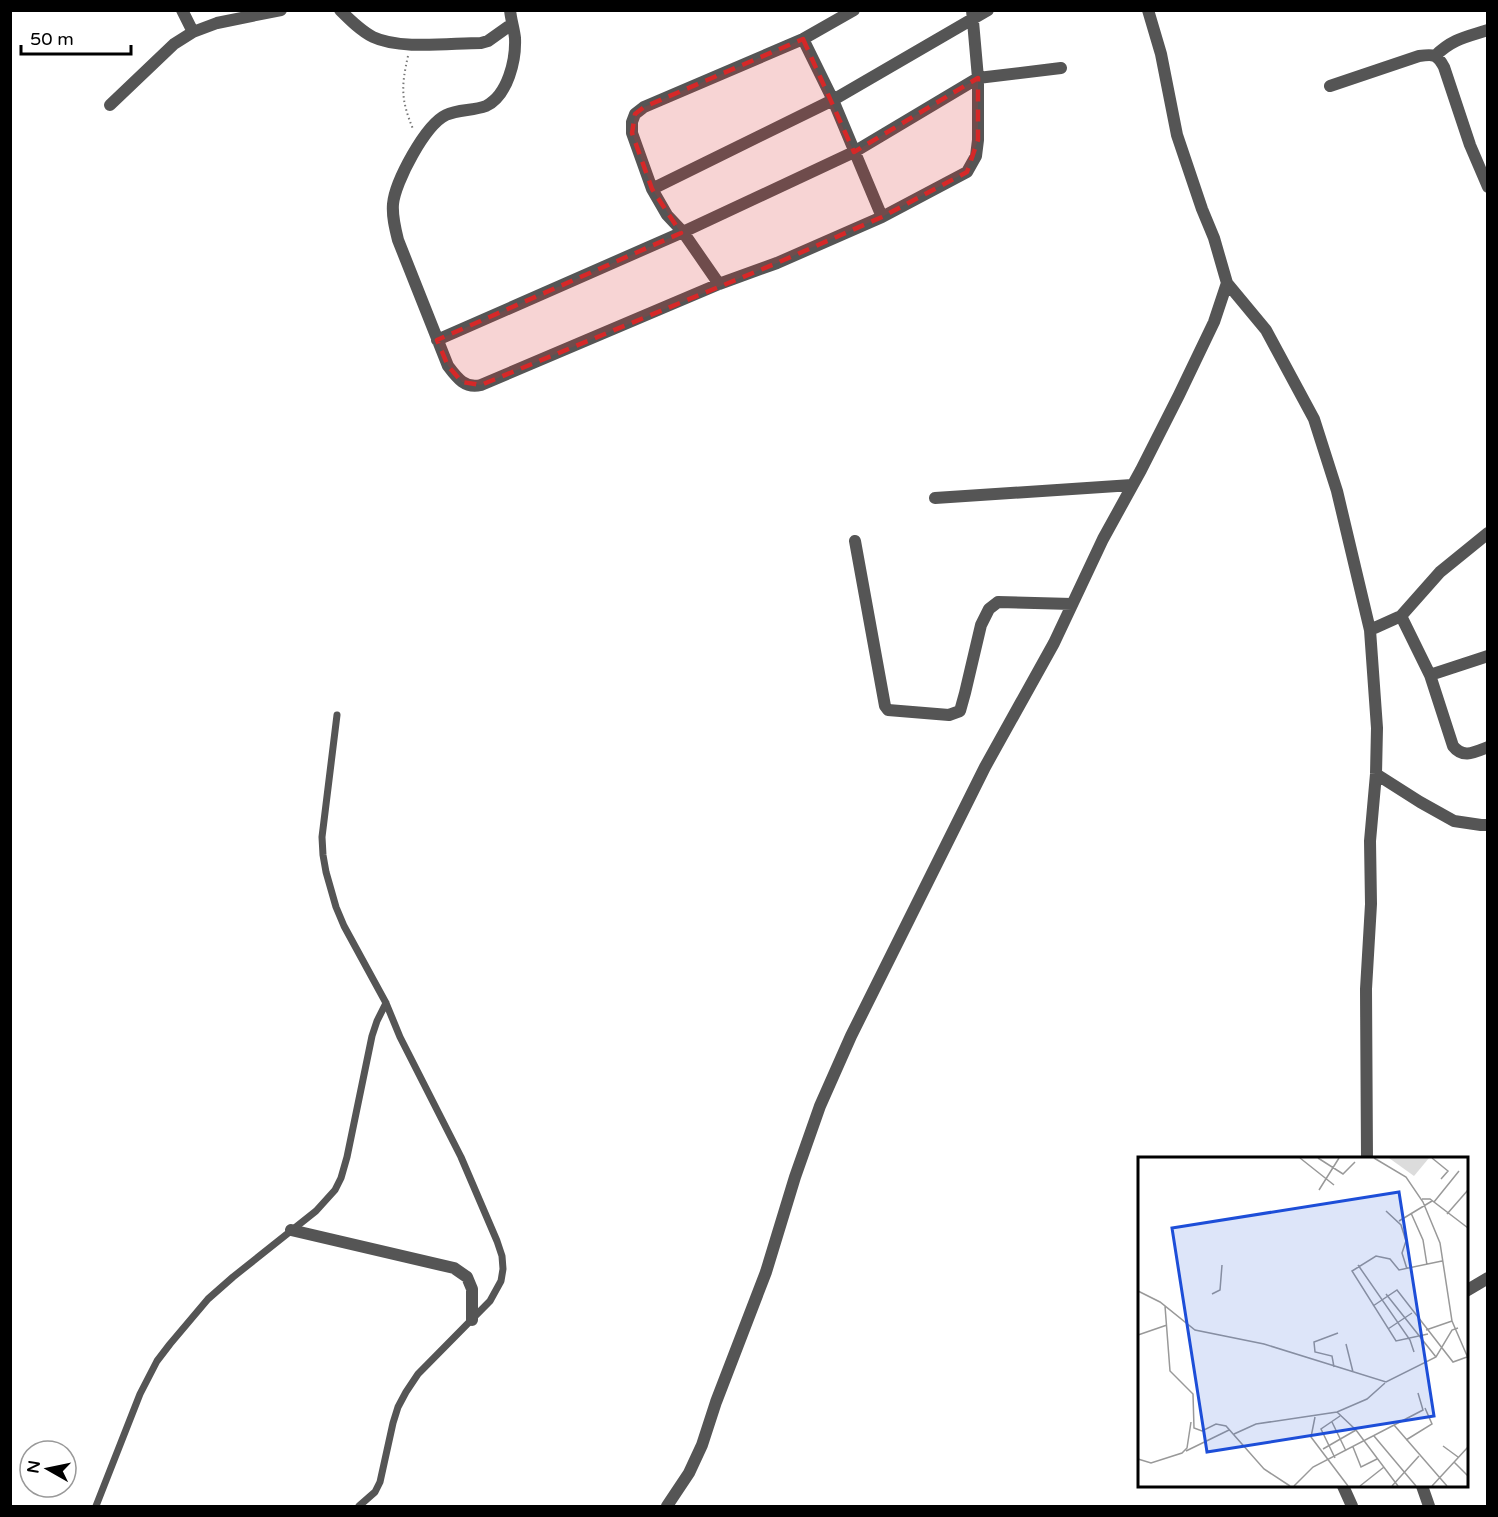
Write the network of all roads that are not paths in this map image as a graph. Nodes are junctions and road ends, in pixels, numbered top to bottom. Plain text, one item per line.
1 (182, 10) edge
2 (281, 10) edge
3 (340, 10) edge
4 (510, 10) edge
5 (854, 10) edge
6 (988, 10) edge
7 (1148, 10) edge
8 (972, 16) edge
9 (512, 24) junction
10 (1488, 30) edge
11 (193, 32) junction
12 (803, 39) junction
13 (1435, 56) junction
14 (1062, 68) dead end
15 (978, 78) junction
16 (1330, 86) dead end
17 (832, 100) junction
18 (110, 105) dead end
19 (854, 152) junction
20 (1488, 187) edge
21 (652, 189) junction
22 (882, 217) junction
23 (683, 232) junction
24 (1227, 283) junction
25 (719, 284) junction
26 (437, 340) junction
27 (1132, 485) junction
28 (935, 498) dead end
29 (1488, 532) edge
30 (855, 541) dead end
31 (1072, 604) junction
32 (1401, 616) junction
33 (1370, 630) junction
34 (1488, 656) edge
35 (1430, 675) junction
36 (337, 715) dead end
37 (1488, 747) edge
38 (1376, 774) junction
39 (1488, 825) edge
40 (386, 1004) junction
41 (1367, 1157) edge
42 (291, 1230) junction
43 (1488, 1278) edge
44 (1468, 1290) edge
45 (472, 1320) junction
46 (1344, 1487) edge
47 (1423, 1487) edge
48 (96, 1506) edge
49 (358, 1506) edge
50 (667, 1506) edge
51 (1352, 1506) edge
52 (1429, 1506) edge

1 - 11 street
2 - 11 street
3 - 9 street
4 - 9 street
5 - 12 street
6 - 8 street
7 - 24 street
8 - 15 street
8 - 17 street
9 - 26 street
10 - 13 street
11 - 18 street
12 - 17 street
12 - 21 street
13 - 16 street
13 - 20 street
14 - 15 street
15 - 19 street
15 - 22 street
17 - 19 street
17 - 21 street
19 - 22 street
19 - 23 street
21 - 23 street
22 - 25 street
23 - 25 street
23 - 26 street
24 - 27 street
24 - 33 street
25 - 26 street
27 - 28 street
27 - 31 street
29 - 32 street
30 - 31 street
31 - 50 street
32 - 33 street
32 - 35 street
33 - 38 street
34 - 35 street
35 - 37 street
36 - 40 lane
38 - 39 street
38 - 41 street
40 - 42 lane
40 - 45 lane
42 - 45 street
42 - 48 lane
43 - 44 street
45 - 49 lane
46 - 51 street
47 - 52 street

